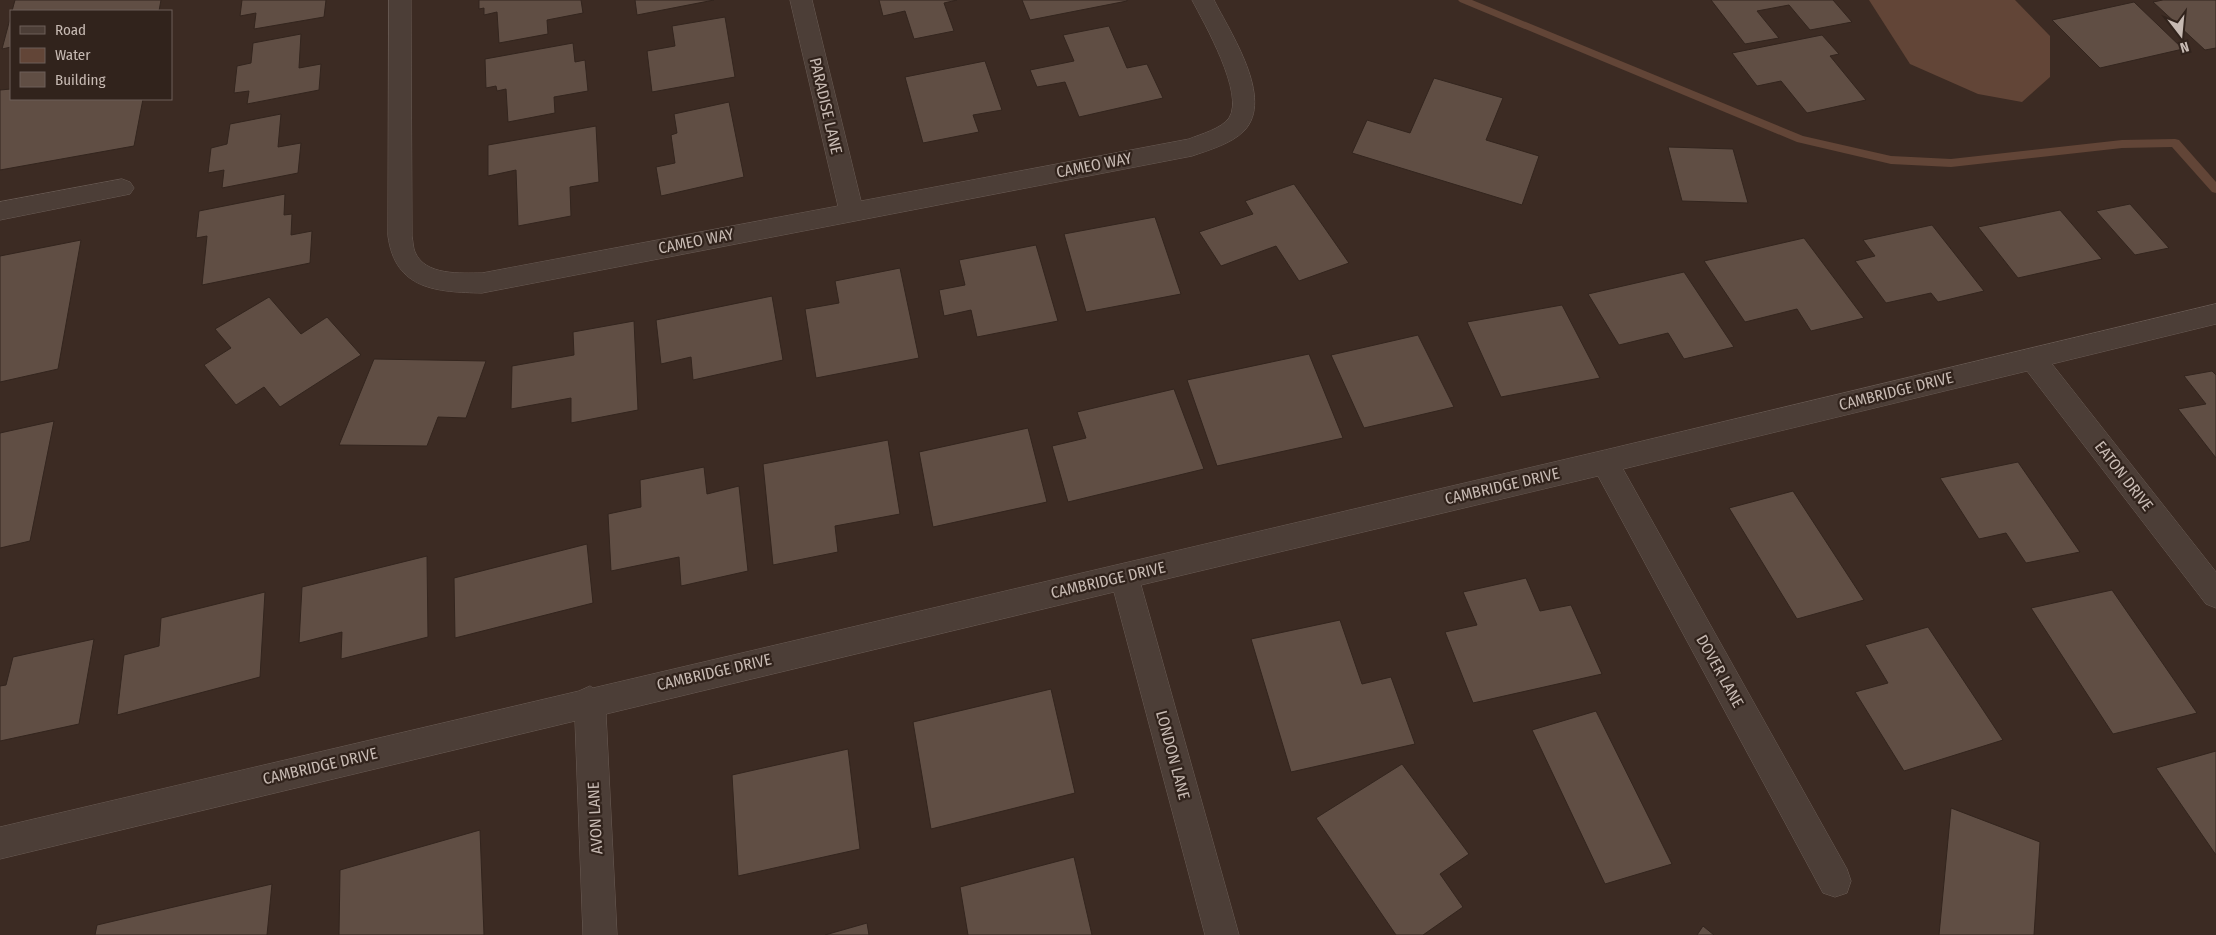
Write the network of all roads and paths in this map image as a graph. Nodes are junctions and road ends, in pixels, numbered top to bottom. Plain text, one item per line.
1 (400, 0) edge
2 (801, 0) edge
3 (1203, 0) edge
4 (122, 188) dead end
5 (0, 211) edge
6 (851, 211) junction
7 (2216, 314) edge
8 (2032, 358) junction
9 (1605, 462) junction
10 (1124, 576) junction
11 (2216, 595) edge
12 (590, 701) junction
13 (0, 843) edge
14 (1835, 881) dead end
15 (600, 935) edge
16 (1222, 935) edge

1 - 6 street, CAMEO WAY
2 - 6 street, PARADISE LANE
3 - 6 street, CAMEO WAY
4 - 5 street
7 - 8 street, CAMBRIDGE DRIVE
8 - 9 street, CAMBRIDGE DRIVE
8 - 11 street, EATON DRIVE
9 - 10 street, CAMBRIDGE DRIVE
9 - 14 street, DOVER LANE
10 - 12 street, CAMBRIDGE DRIVE
10 - 16 street, LONDON LANE
12 - 13 street, CAMBRIDGE DRIVE
12 - 15 street, AVON LANE

